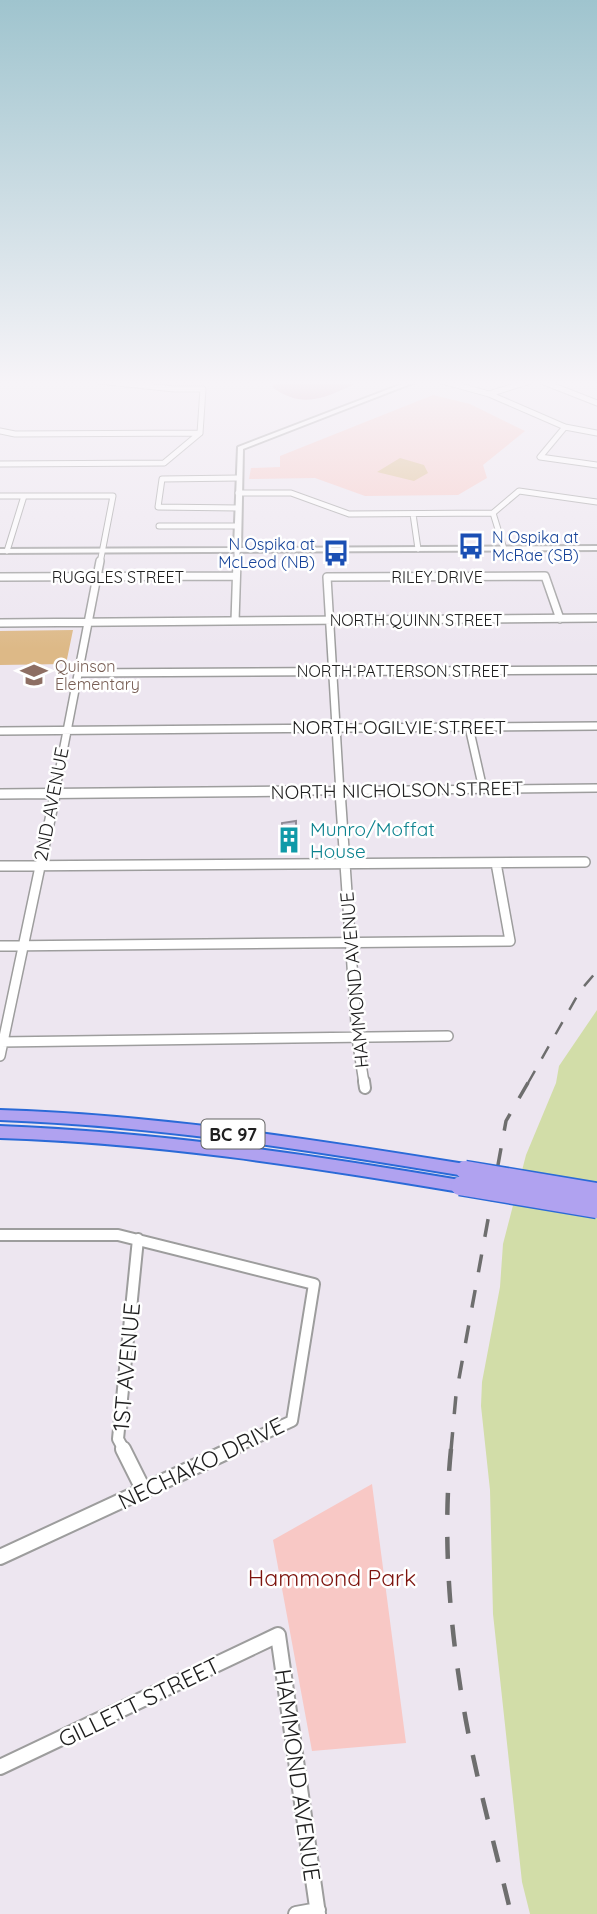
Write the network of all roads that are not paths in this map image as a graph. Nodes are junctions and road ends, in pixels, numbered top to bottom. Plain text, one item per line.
1 (239, 470) edge
2 (239, 478) junction
3 (238, 493) junction
4 (0, 496) edge
5 (24, 496) junction
6 (597, 502) edge
7 (238, 508) junction
8 (493, 513) junction
9 (413, 514) junction
10 (159, 526) dead end
11 (237, 526) junction
12 (597, 548) edge
13 (418, 549) junction
14 (504, 549) junction
15 (237, 550) junction
16 (3, 551) edge
17 (101, 551) junction
18 (236, 576) junction
19 (96, 577) junction
20 (0, 578) edge
21 (597, 618) edge
22 (560, 619) junction
23 (328, 620) junction
24 (235, 621) junction
25 (87, 622) junction
26 (0, 623) edge
27 (597, 670) edge
28 (331, 672) junction
29 (78, 673) junction
30 (597, 726) edge
31 (469, 727) junction
32 (335, 728) junction
33 (0, 730) edge
34 (66, 730) junction
35 (597, 788) edge
36 (483, 789) junction
37 (339, 790) junction
38 (0, 794) edge
39 (55, 794) junction
40 (585, 862) dead end
41 (496, 863) junction
42 (344, 864) junction
43 (0, 866) edge
44 (39, 866) junction
45 (350, 943) junction
46 (0, 946) edge
47 (23, 946) junction
48 (448, 1037) dead end
49 (357, 1038) junction
50 (1, 1042) edge
51 (0, 1056) edge
52 (365, 1088) dead end
53 (0, 1115) edge
54 (0, 1132) edge
55 (462, 1178) junction
56 (597, 1192) edge
57 (597, 1209) edge
58 (0, 1235) edge
59 (138, 1239) junction
60 (144, 1491) junction
61 (0, 1557) edge
62 (278, 1635) joint
63 (0, 1767) edge
64 (318, 1912) edge
65 (296, 1914) edge

1 - 2 street
2 - 3 street
2 - 7 street
3 - 7 street
3 - 9 street
4 - 5 street
5 - 16 street
5 - 17 street, 2ND AVENUE
6 - 8 street
7 - 11 street
8 - 9 street
8 - 14 street
9 - 13 street
10 - 11 street
11 - 15 street
12 - 14 street
13 - 14 street
13 - 15 street
15 - 17 street
15 - 18 street
16 - 17 street
17 - 19 street, 2ND AVENUE
18 - 19 street, RUGGLES STREET
18 - 24 street
19 - 20 street, RUGGLES STREET
19 - 25 street, 2ND AVENUE
21 - 22 street, NORTH QUINN STREET
22 - 23 street, NORTH QUINN STREET
22 - 23 street, RILEY DRIVE
23 - 24 street, NORTH QUINN STREET
23 - 28 street, HAMMOND AVENUE
24 - 25 street, NORTH QUINN STREET
25 - 26 street, NORTH QUINN STREET
25 - 29 street, 2ND AVENUE
27 - 28 street, NORTH PATTERSON STREET
28 - 29 street, NORTH PATTERSON STREET
28 - 32 street, HAMMOND AVENUE
29 - 34 street, 2ND AVENUE
30 - 31 street, NORTH OGILVIE STREET
31 - 32 street, NORTH OGILVIE STREET
31 - 36 street
32 - 34 street, NORTH OGILVIE STREET
32 - 37 street, HAMMOND AVENUE
33 - 34 street, NORTH OGILVIE STREET
34 - 39 street, 2ND AVENUE
35 - 36 street, NORTH NICHOLSON STREET
36 - 37 street, NORTH NICHOLSON STREET
37 - 39 street, NORTH NICHOLSON STREET
37 - 42 street, HAMMOND AVENUE
38 - 39 street, NORTH NICHOLSON STREET
39 - 44 street, 2ND AVENUE
40 - 41 street
41 - 42 street
41 - 45 street
42 - 44 street
42 - 45 street, HAMMOND AVENUE
43 - 44 street
44 - 47 street, 2ND AVENUE
45 - 47 street
45 - 49 street, HAMMOND AVENUE
46 - 47 street
47 - 50 street, 2ND AVENUE
48 - 49 street
49 - 50 street
49 - 52 street, HAMMOND AVENUE
50 - 51 street, 2ND AVENUE
53 - 55 highway, BC 97
54 - 55 highway, BC 97
55 - 56 highway, BC 97, bridge
55 - 57 highway, BC 97, bridge
58 - 59 street, NECHAKO DRIVE
59 - 60 street, 1ST AVENUE
59 - 60 street, NECHAKO DRIVE
60 - 61 street, NECHAKO DRIVE
62 - 63 street, GILLETT STREET
62 - 64 street, HAMMOND AVENUE
64 - 65 street

